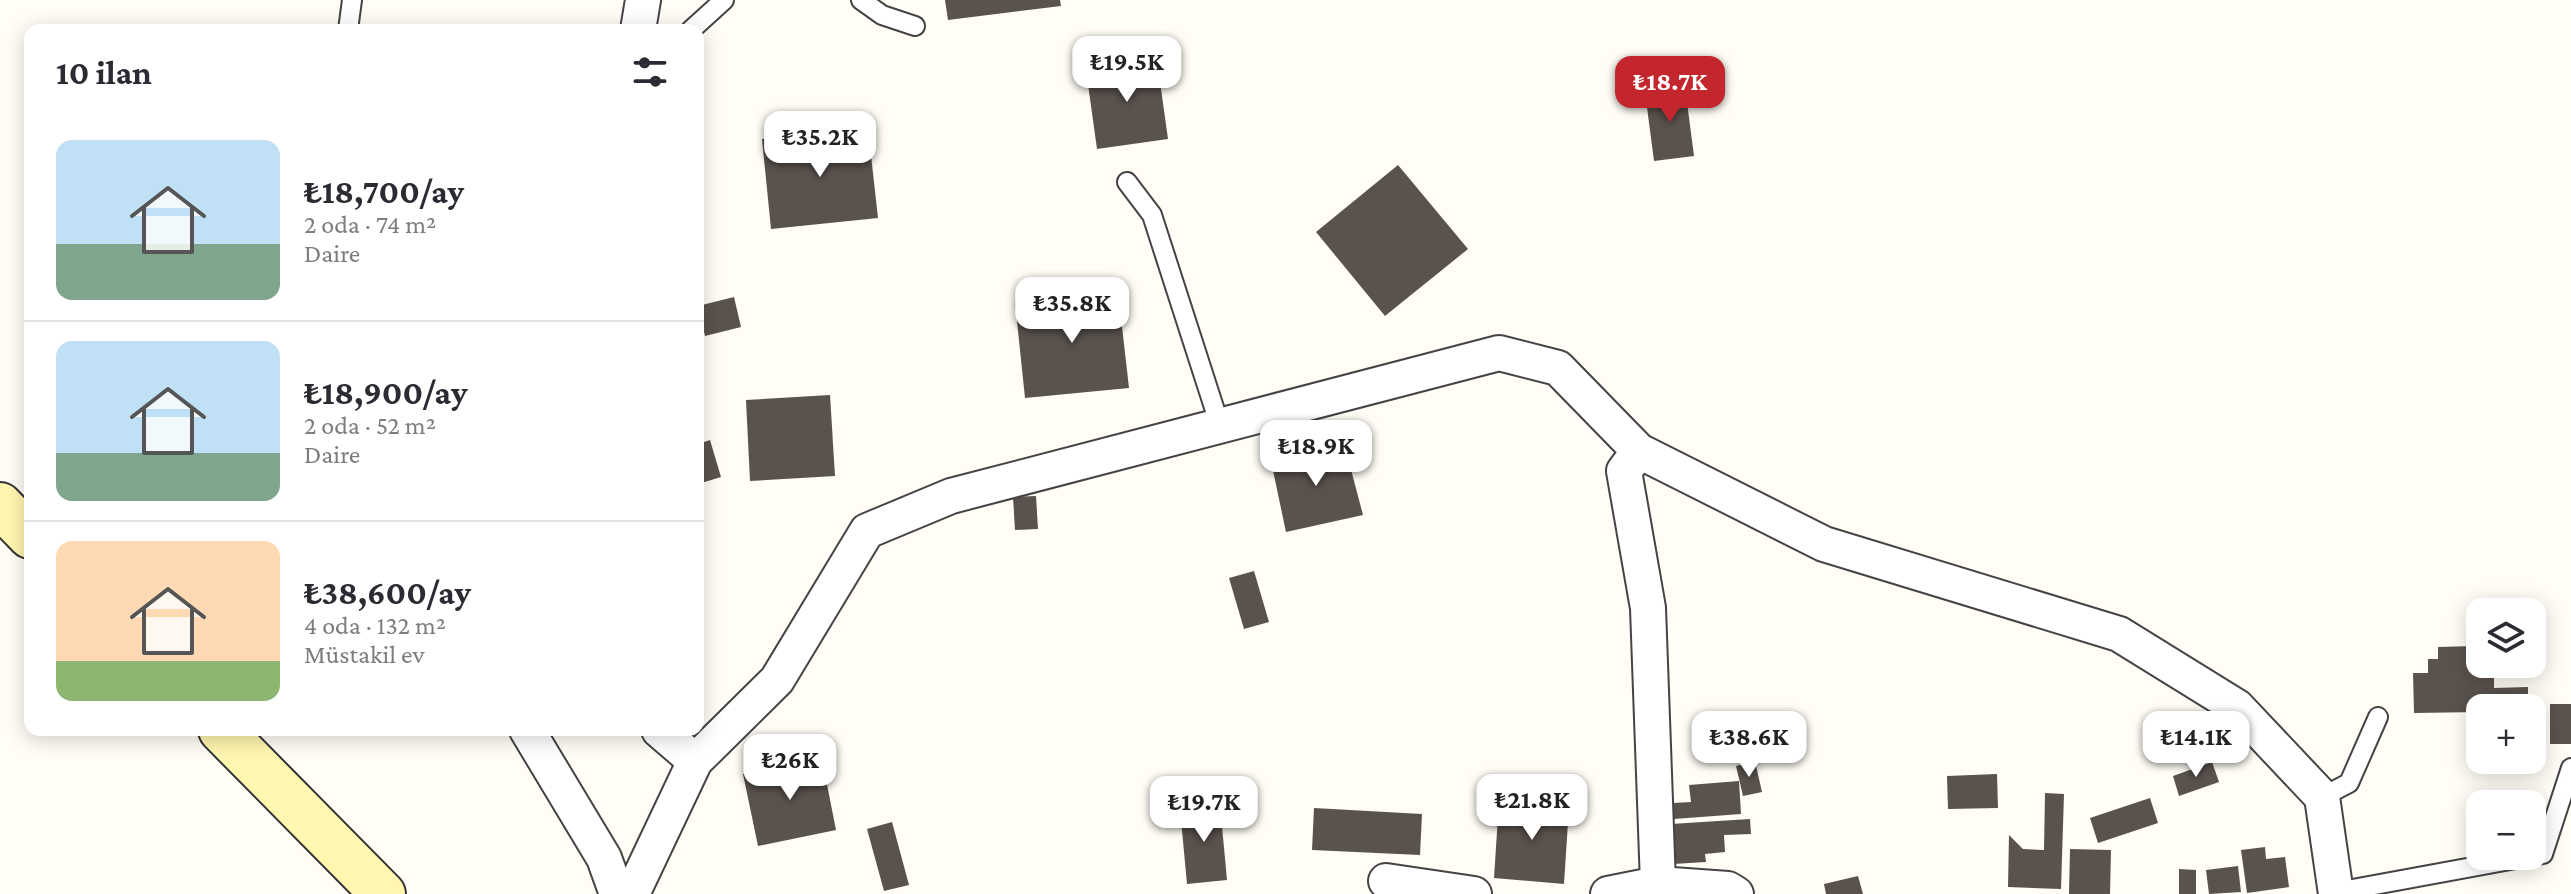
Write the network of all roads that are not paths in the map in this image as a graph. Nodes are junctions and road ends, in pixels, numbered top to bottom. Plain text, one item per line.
1 (352, 0) edge
2 (643, 0) edge
3 (724, 0) edge
4 (861, 0) edge
5 (349, 24) edge
6 (639, 24) edge
7 (698, 24) edge
8 (915, 26) dead end
9 (1127, 182) dead end
10 (1220, 426) junction
11 (1639, 451) junction
12 (0, 505) edge
13 (24, 530) edge
14 (2378, 717) dead end
15 (227, 736) edge
16 (531, 736) edge
17 (666, 736) edge
18 (695, 761) junction
19 (2571, 768) edge
20 (2322, 797) junction
21 (1658, 884) junction
22 (1407, 887) edge
23 (2336, 893) edge
24 (383, 894) edge
25 (617, 894) edge
26 (632, 894) edge
27 (1474, 894) edge
28 (1608, 894) edge
29 (1736, 894) edge

1 - 5 lane
2 - 6 street
3 - 7 lane
4 - 8 lane
9 - 10 lane
10 - 11 street
10 - 18 street
11 - 20 street
11 - 21 street
12 - 13 main road
14 - 20 lane
15 - 24 main road
16 - 25 street
17 - 18 street
18 - 26 street
19 - 23 lane
20 - 23 street
21 - 28 street
21 - 29 street
22 - 27 street

